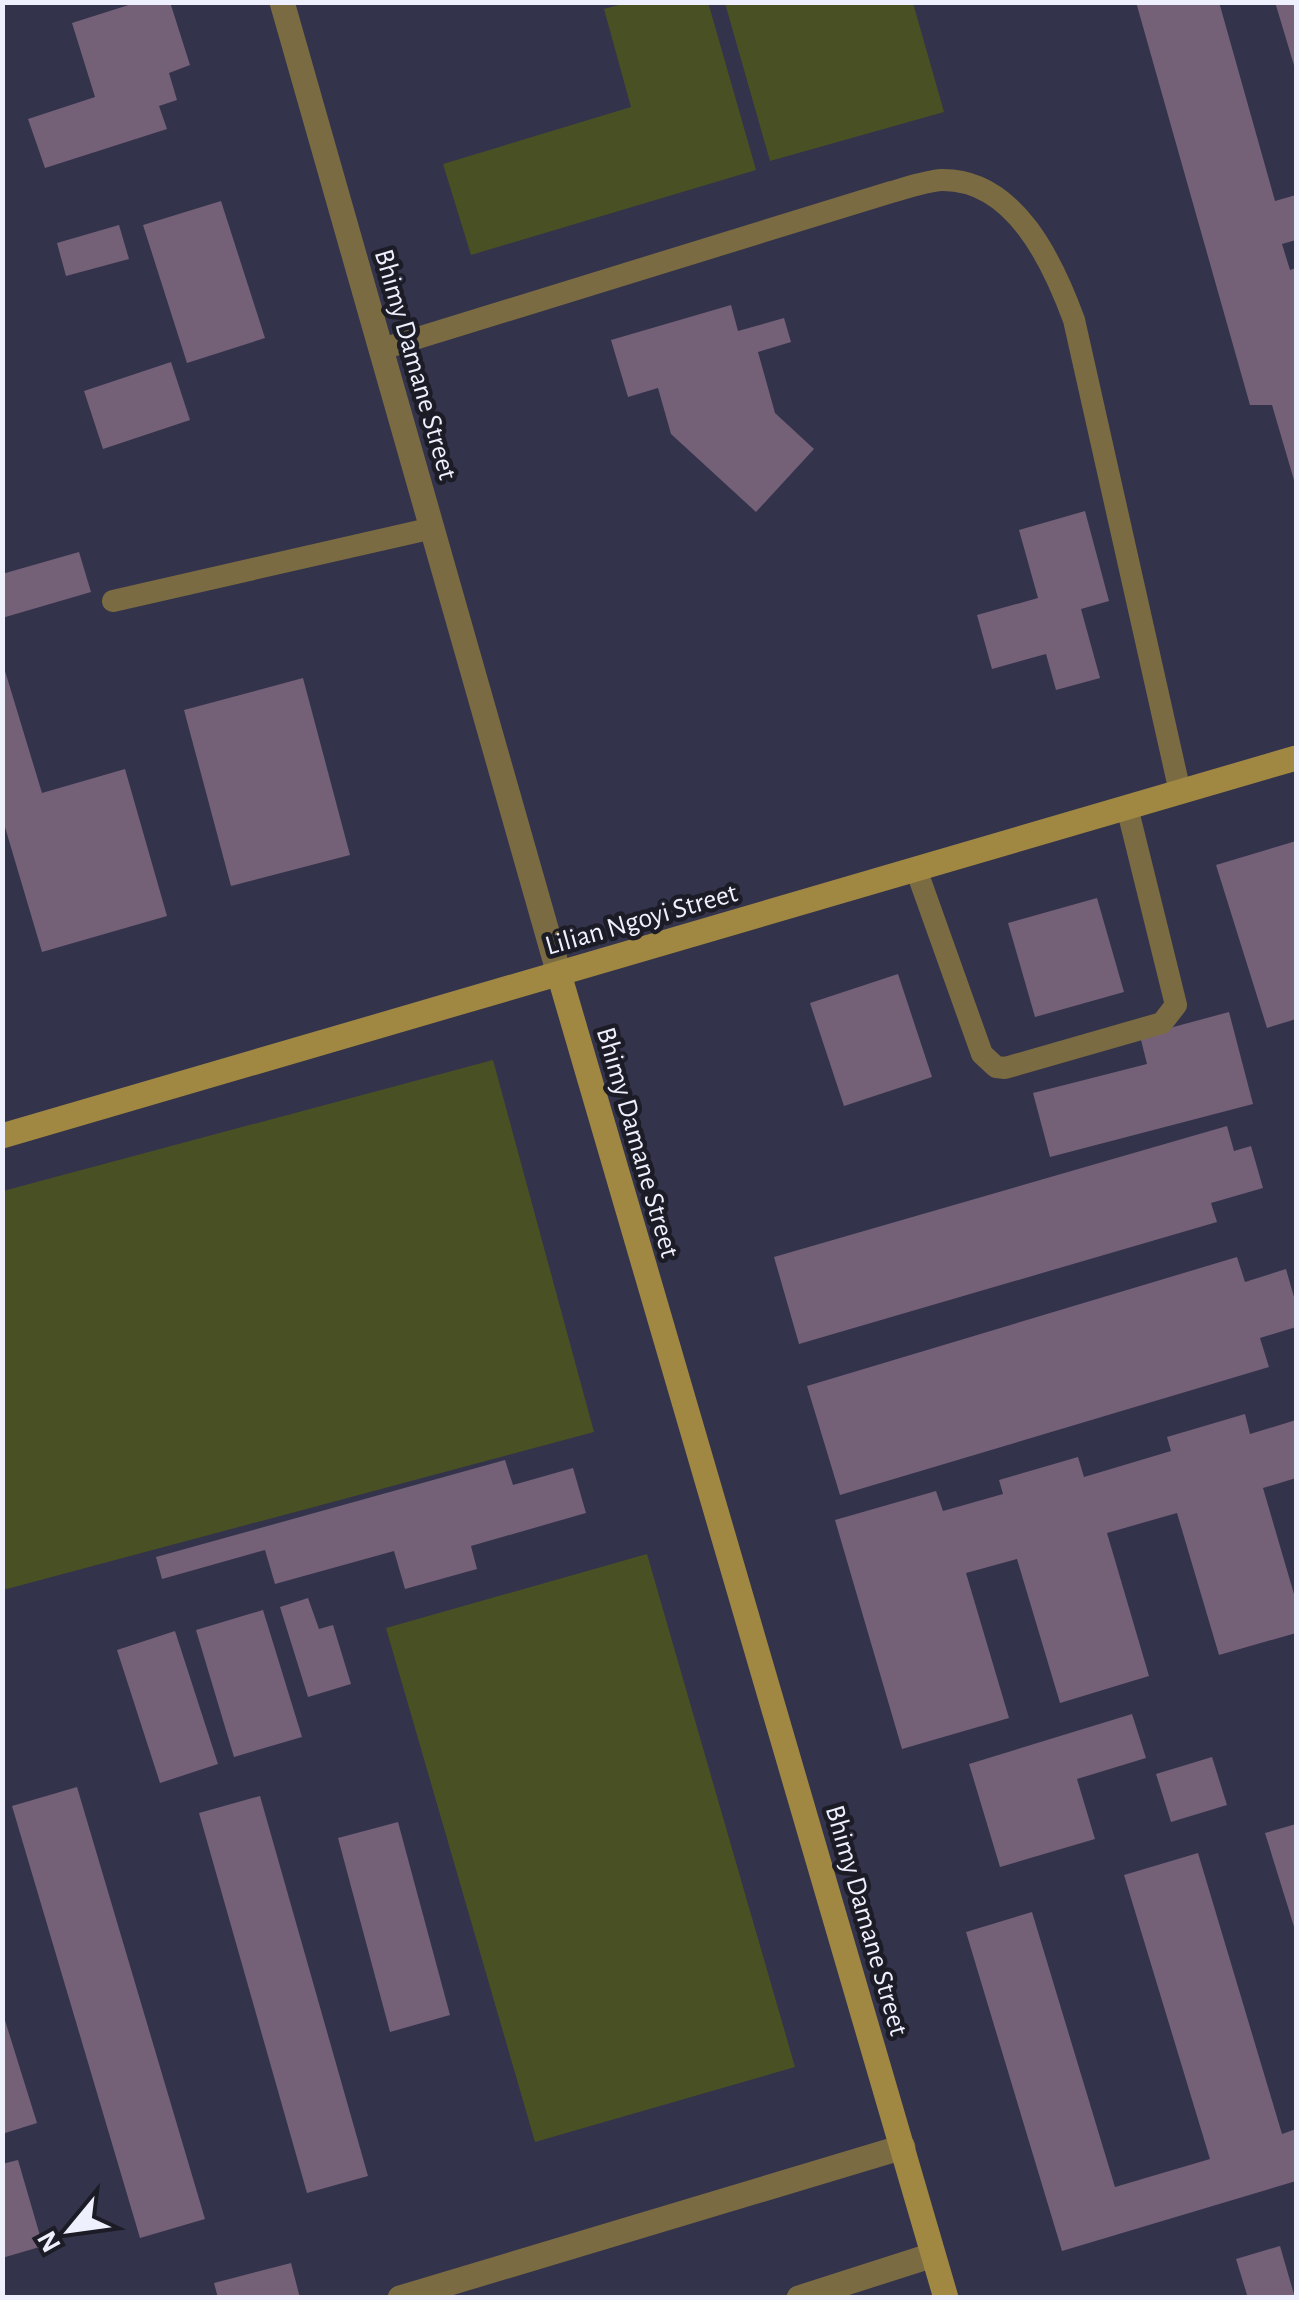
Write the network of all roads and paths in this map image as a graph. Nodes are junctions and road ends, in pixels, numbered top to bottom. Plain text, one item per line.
1 (282, 2) edge
2 (382, 348) junction
3 (433, 528) junction
4 (114, 600) dead end
5 (1296, 758) edge
6 (1180, 792) junction
7 (1127, 808) junction
8 (916, 869) junction
9 (559, 974) junction
10 (2, 1136) edge
11 (903, 2147) junction
12 (933, 2255) junction
13 (400, 2298) edge
14 (799, 2298) edge
15 (946, 2298) edge

1 - 2 street, Bhimy Damane Street
2 - 3 street, Bhimy Damane Street
2 - 6 lane
3 - 4 lane
3 - 9 street, Bhimy Damane Street
5 - 6 main road, Lilian Ngoyi Street
6 - 7 main road, Lilian Ngoyi Street
7 - 8 main road, Lilian Ngoyi Street
7 - 8 lane
8 - 9 main road, Lilian Ngoyi Street
9 - 10 main road, Lilian Ngoyi Street
9 - 11 main road, Bhimy Damane Street
11 - 12 main road, Bhimy Damane Street
11 - 13 street
12 - 14 street
12 - 15 main road, Bhimy Damane Street

